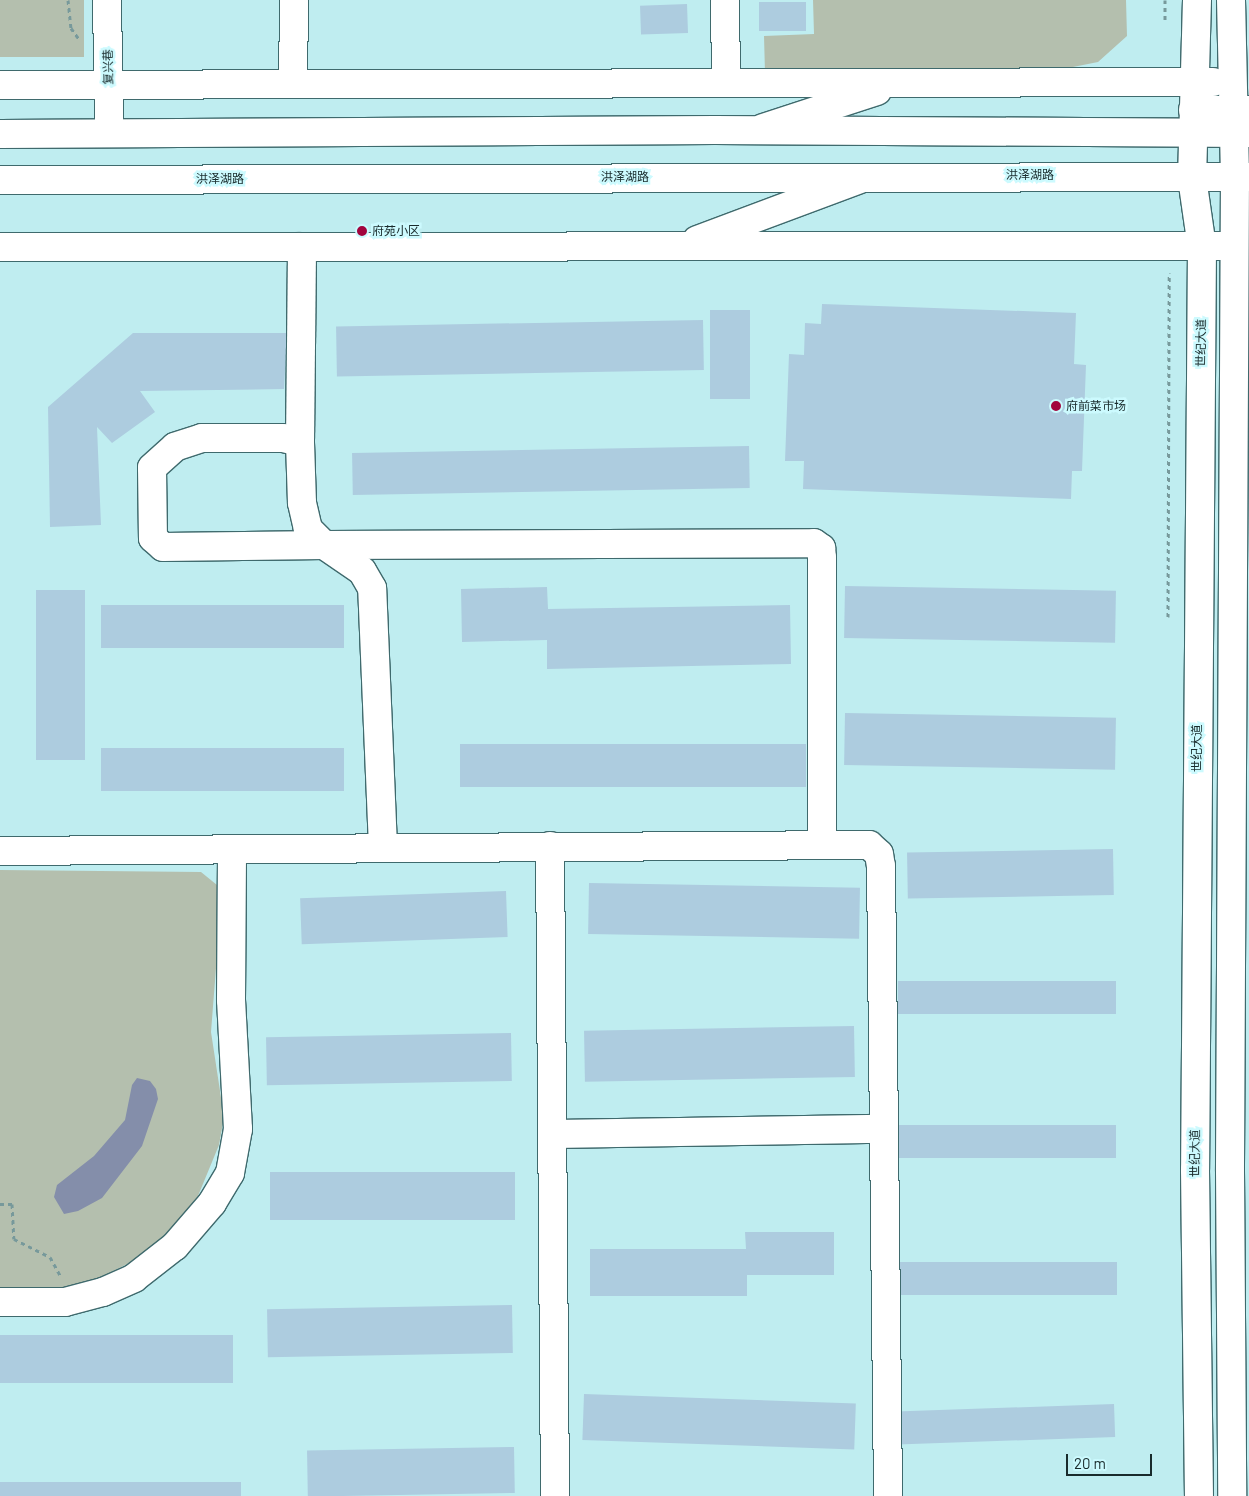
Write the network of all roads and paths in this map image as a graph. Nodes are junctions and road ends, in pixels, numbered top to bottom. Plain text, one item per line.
1 (107, 0) edge
2 (294, 0) edge
3 (725, 0) edge
4 (1197, 0) edge
5 (1231, 0) edge
6 (1195, 82) junction
7 (1241, 82) edge
8 (726, 83) junction
9 (899, 83) junction
10 (108, 84) junction
11 (293, 84) junction
12 (0, 85) edge
13 (1241, 121) edge
14 (1193, 122) junction
15 (757, 131) junction
16 (109, 133) junction
17 (0, 134) edge
18 (869, 176) junction
19 (1242, 177) edge
20 (1192, 178) junction
21 (0, 180) edge
22 (679, 246) junction
23 (1241, 246) edge
24 (0, 247) edge
25 (302, 247) junction
26 (1202, 247) junction
27 (300, 442) junction
28 (324, 544) junction
29 (1198, 657) junction
30 (1241, 657) edge
31 (822, 844) junction
32 (550, 846) junction
33 (383, 847) junction
34 (232, 848) junction
35 (0, 850) edge
36 (884, 1129) junction
37 (552, 1134) junction
38 (1195, 1170) junction
39 (1239, 1171) edge
40 (0, 1204) edge
41 (0, 1302) edge
42 (65, 1302) junction
43 (1240, 1348) edge
44 (555, 1496) edge
45 (888, 1496) edge
46 (1200, 1496) edge
47 (1232, 1496) edge

1 - 10 street, 复兴巷
2 - 11 street
3 - 8 street
4 - 6 street, 世纪大道
5 - 7 street
6 - 7 street
6 - 9 street
6 - 14 street, 世纪大道
7 - 13 street
8 - 9 street
8 - 11 street
9 - 15 street
10 - 11 street
10 - 12 street
10 - 16 street, 复兴巷
13 - 14 street
13 - 19 street
14 - 15 street
14 - 20 street, 世纪大道
15 - 16 street
16 - 17 street
18 - 20 street, 洪泽湖路
18 - 21 street, 洪泽湖路
18 - 22 street
19 - 20 street, 洪泽湖路
19 - 23 street
20 - 26 street, 世纪大道
22 - 25 street
22 - 26 street
23 - 26 street
23 - 30 street
24 - 25 street
25 - 27 street
26 - 29 street, 世纪大道
27 - 28 street
27 - 28 street
28 - 31 street
28 - 33 street
29 - 30 street
29 - 38 street, 世纪大道
30 - 39 street
31 - 32 street
31 - 36 street
32 - 33 street
32 - 37 street
33 - 34 street
34 - 35 street
34 - 42 street
36 - 37 street
36 - 45 street
37 - 44 street
38 - 39 street
38 - 46 street, 世纪大道
39 - 43 street
40 - 42 path
41 - 42 street
43 - 47 street

